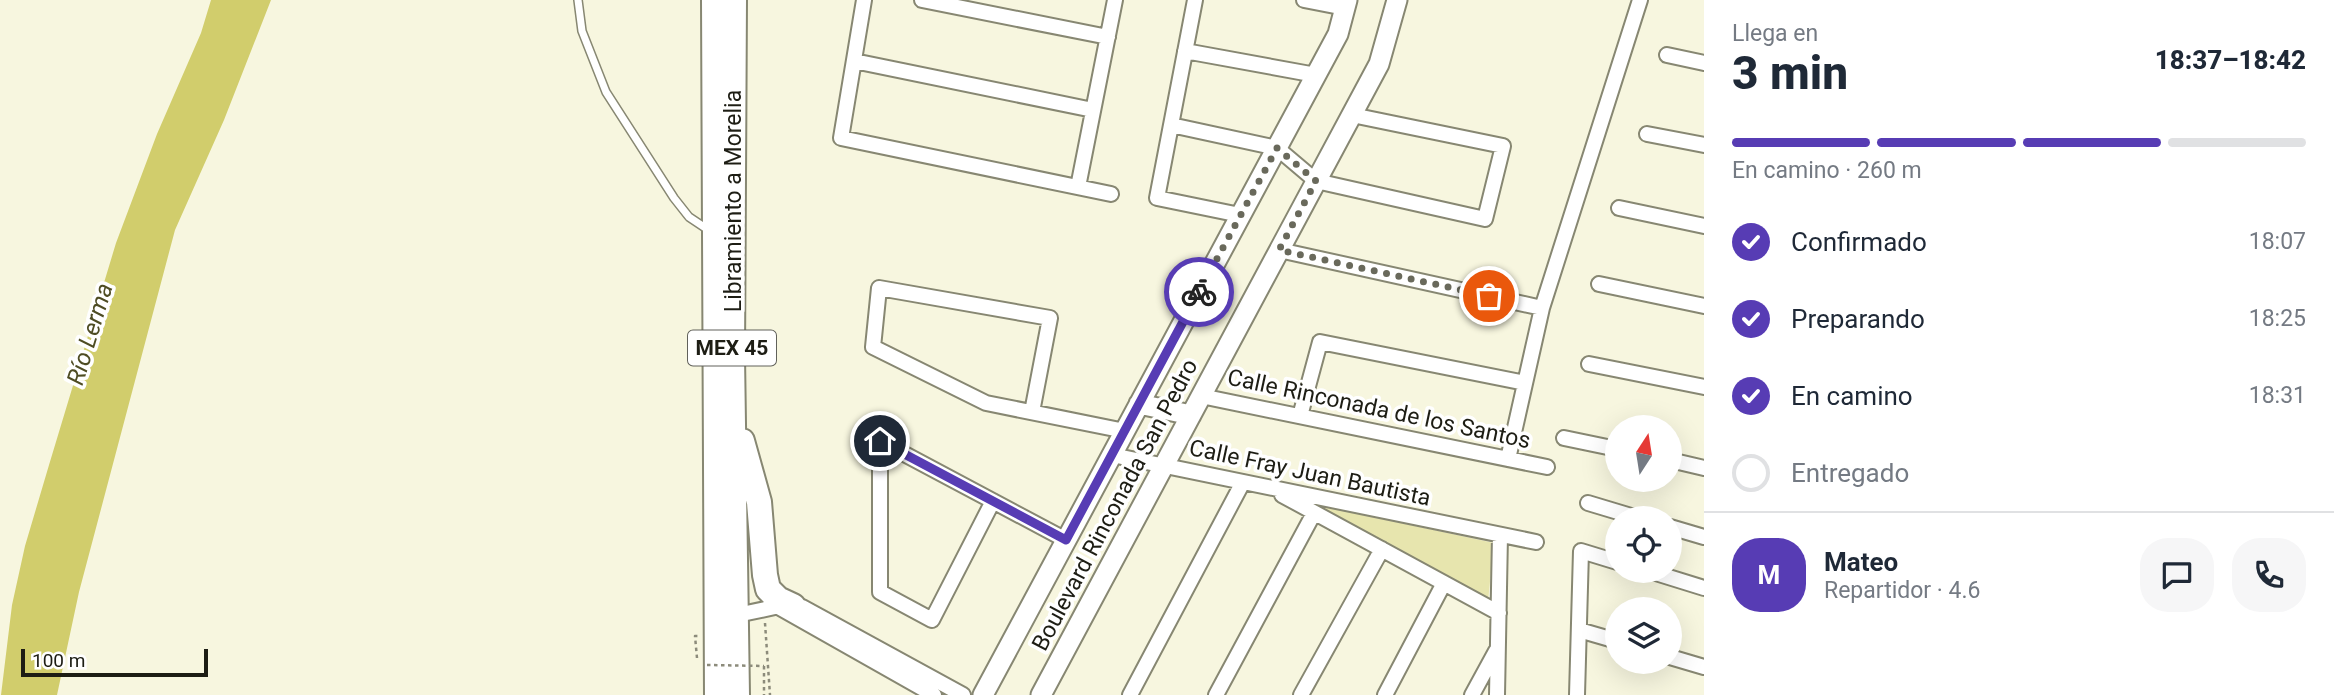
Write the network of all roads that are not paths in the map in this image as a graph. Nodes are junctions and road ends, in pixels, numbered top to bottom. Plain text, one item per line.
1 (578, 0) edge
2 (714, 0) edge
3 (734, 0) edge
4 (864, 0) edge
5 (922, 0) edge
6 (1115, 0) edge
7 (1195, 0) edge
8 (1304, 0) edge
9 (1397, 0) edge
10 (1640, 0) edge
11 (1346, 4) edge
12 (1108, 37) junction
13 (1185, 51) junction
14 (1667, 55) dead end
15 (854, 61) junction
16 (1704, 63) edge
17 (1316, 75) junction
18 (1093, 110) junction
19 (1352, 114) junction
20 (1171, 125) junction
21 (1647, 134) dead end
22 (1704, 145) edge
23 (1277, 148) junction
24 (1316, 181) junction
25 (1078, 187) junction
26 (1111, 194) dead end
27 (1619, 208) dead end
28 (1240, 215) junction
29 (1704, 226) edge
30 (715, 234) junction
31 (1279, 250) junction
32 (1599, 284) dead end
33 (1704, 306) edge
34 (1542, 308) junction
35 (1589, 364) dead end
36 (1525, 383) junction
37 (1704, 387) edge
38 (1201, 396) junction
39 (1139, 404) junction
40 (733, 405) junction
41 (1032, 412) junction
42 (1191, 415) junction
43 (1300, 416) junction
44 (1125, 431) junction
45 (1564, 438) dead end
46 (1605, 447) edge
47 (1112, 455) junction
48 (1508, 459) junction
49 (1682, 463) edge
50 (1164, 466) junction
51 (1547, 467) dead end
52 (1704, 468) edge
53 (1243, 482) junction
54 (1267, 487) junction
55 (993, 501) junction
56 (1588, 503) dead end
57 (1605, 508) edge
58 (1314, 513) junction
59 (1682, 531) edge
60 (1500, 535) junction
61 (1704, 537) edge
62 (1066, 540) junction
63 (1536, 542) dead end
64 (1382, 549) junction
65 (1605, 558) edge
66 (1682, 581) edge
67 (1444, 583) junction
68 (1704, 588) edge
69 (786, 606) junction
70 (1499, 613) junction
71 (737, 615) junction
72 (1579, 630) junction
73 (1605, 638) edge
74 (1498, 646) junction
75 (1682, 661) edge
76 (1704, 667) edge
77 (717, 695) edge
78 (737, 695) edge
79 (934, 695) edge
80 (964, 695) edge
81 (983, 695) edge
82 (1041, 695) edge
83 (1130, 695) edge
84 (1216, 695) edge
85 (1301, 695) edge
86 (1385, 695) edge
87 (1472, 695) edge
88 (1497, 695) edge
89 (1577, 695) edge

1 - 30 lane
2 - 30 highway, Libramiento a Morelia / MEX 45
3 - 40 highway, Libramiento a Morelia / MEX 45
4 - 15 street
5 - 12 street
6 - 12 street
7 - 13 street
8 - 11 street
9 - 19 street, Boulevard Rinconada San Pedro
10 - 34 street
11 - 17 street, Boulevard Rinconada San Pedro
12 - 18 street
13 - 17 street
13 - 20 street
14 - 16 street
15 - 18 street
15 - 25 street
17 - 23 street, Boulevard Rinconada San Pedro
18 - 25 street
19 - 24 street, Boulevard Rinconada San Pedro
19 - 24 street
20 - 23 street
20 - 28 street
21 - 22 street
23 - 24 street
23 - 28 street, Boulevard Rinconada San Pedro
24 - 31 street, Boulevard Rinconada San Pedro
25 - 26 street
27 - 29 street
28 - 39 street, Boulevard Rinconada San Pedro
30 - 77 highway, Libramiento a Morelia / MEX 45
31 - 34 street
31 - 38 street, Boulevard Rinconada San Pedro
32 - 33 street
34 - 36 street
35 - 37 street
36 - 43 street
36 - 48 street
38 - 42 street, Boulevard Rinconada San Pedro
38 - 43 street, Calle Rinconada de los Santos
39 - 42 street
39 - 44 street, Boulevard Rinconada San Pedro
40 - 69 highway
40 - 71 highway, Libramiento a Morelia / MEX 45
41 - 41 street
41 - 44 street
42 - 50 street, Boulevard Rinconada San Pedro
43 - 48 street, Calle Rinconada de los Santos
44 - 47 street, Boulevard Rinconada San Pedro
45 - 46 street
47 - 50 street, Calle Fray Juan Bautista
47 - 62 street, Boulevard Rinconada San Pedro
48 - 51 street, Calle Rinconada de los Santos
49 - 52 street
50 - 53 street, Calle Fray Juan Bautista
50 - 82 street, Boulevard Rinconada San Pedro
53 - 54 street, Calle Fray Juan Bautista
53 - 83 street
54 - 58 street
54 - 60 street, Calle Fray Juan Bautista
55 - 55 street
55 - 62 street
56 - 57 street
58 - 64 street
58 - 84 street
59 - 61 street
60 - 63 street, Calle Fray Juan Bautista
60 - 70 street
62 - 81 street, Boulevard Rinconada San Pedro
64 - 67 street
64 - 85 street
65 - 72 street
66 - 68 street
67 - 70 street
67 - 86 street
69 - 71 street
69 - 79 street
69 - 80 street
70 - 74 street
71 - 78 highway, Libramiento a Morelia / MEX 45
72 - 73 street
72 - 89 street
74 - 87 street
74 - 88 street
75 - 76 street

